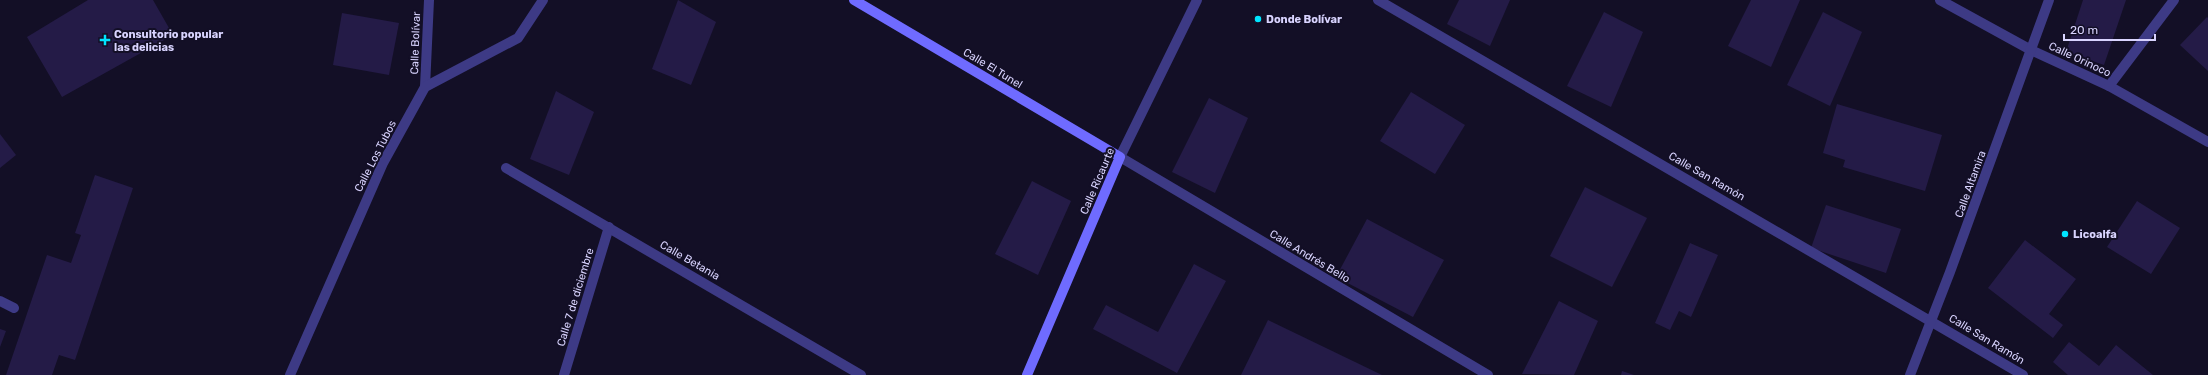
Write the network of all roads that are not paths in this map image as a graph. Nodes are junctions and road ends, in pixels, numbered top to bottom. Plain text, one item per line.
1 (429, 0) edge
2 (543, 0) edge
3 (854, 0) edge
4 (1197, 0) edge
5 (1378, 0) edge
6 (1940, 0) edge
7 (2049, 0) edge
8 (2174, 0) edge
9 (2031, 50) junction
10 (2109, 86) junction
11 (425, 87) junction
12 (2208, 142) edge
13 (1120, 157) junction
14 (506, 168) dead end
15 (609, 227) junction
16 (0, 301) edge
17 (14, 308) dead end
18 (1932, 320) junction
19 (290, 375) edge
20 (564, 375) edge
21 (862, 375) edge
22 (1027, 375) edge
23 (1488, 375) edge
24 (1910, 375) edge
25 (2023, 375) edge

1 - 11 street, Calle Bolívar
2 - 11 street
3 - 13 street, Calle El Tunel
4 - 13 street, Calle Ricaurte
5 - 18 street, Calle San Ramón
6 - 9 street, Calle Orinoco
7 - 9 street, Calle Altamira
8 - 10 street
9 - 10 street, Calle Orinoco
9 - 18 street, Calle Altamira
10 - 12 street, Calle Orinoco
11 - 19 street, Calle Los Tubos
13 - 22 street, Calle Ricaurte
13 - 23 street, Calle Andrés Bello
14 - 15 street, Calle Betania
15 - 20 street, Calle 7 de diciembre
15 - 21 street, Calle Betania
16 - 17 street
18 - 24 street, Calle Altamira
18 - 25 street, Calle San Ramón

